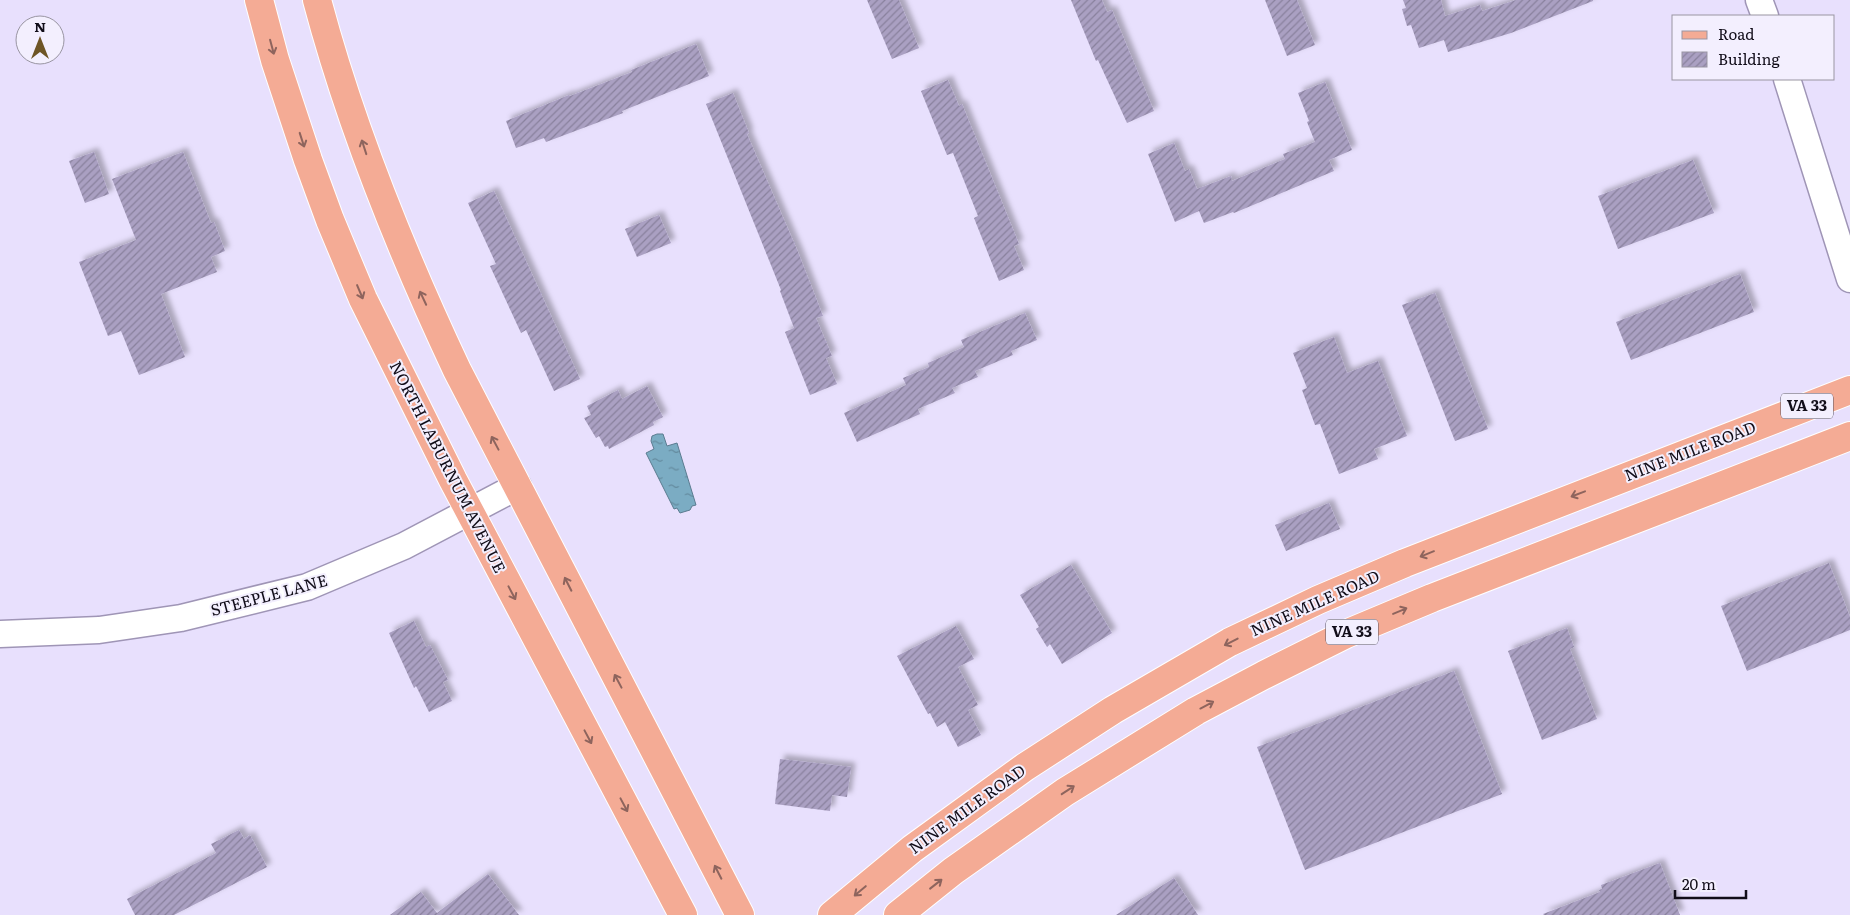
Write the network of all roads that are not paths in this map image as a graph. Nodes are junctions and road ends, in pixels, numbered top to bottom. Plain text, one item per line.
1 (259, 0) edge
2 (318, 0) edge
3 (1759, 0) edge
4 (1765, 15) edge
5 (1787, 80) edge
6 (1850, 279) edge
7 (1850, 390) edge
8 (1850, 436) edge
9 (518, 486) junction
10 (470, 512) junction
11 (0, 634) edge
12 (683, 915) edge
13 (740, 915) edge
14 (832, 915) edge
15 (898, 915) edge

1 -> 10 main road, NORTH LABURNUM AVENUE
9 -> 2 main road
3 - 4 street
5 - 6 street
7 -> 14 main road, NINE MILE ROAD / VA 33
15 -> 8 main road, VA 33
9 - 10 street, STEEPLE LANE
13 -> 9 main road
10 - 11 street, STEEPLE LANE
10 -> 12 main road, NORTH LABURNUM AVENUE

